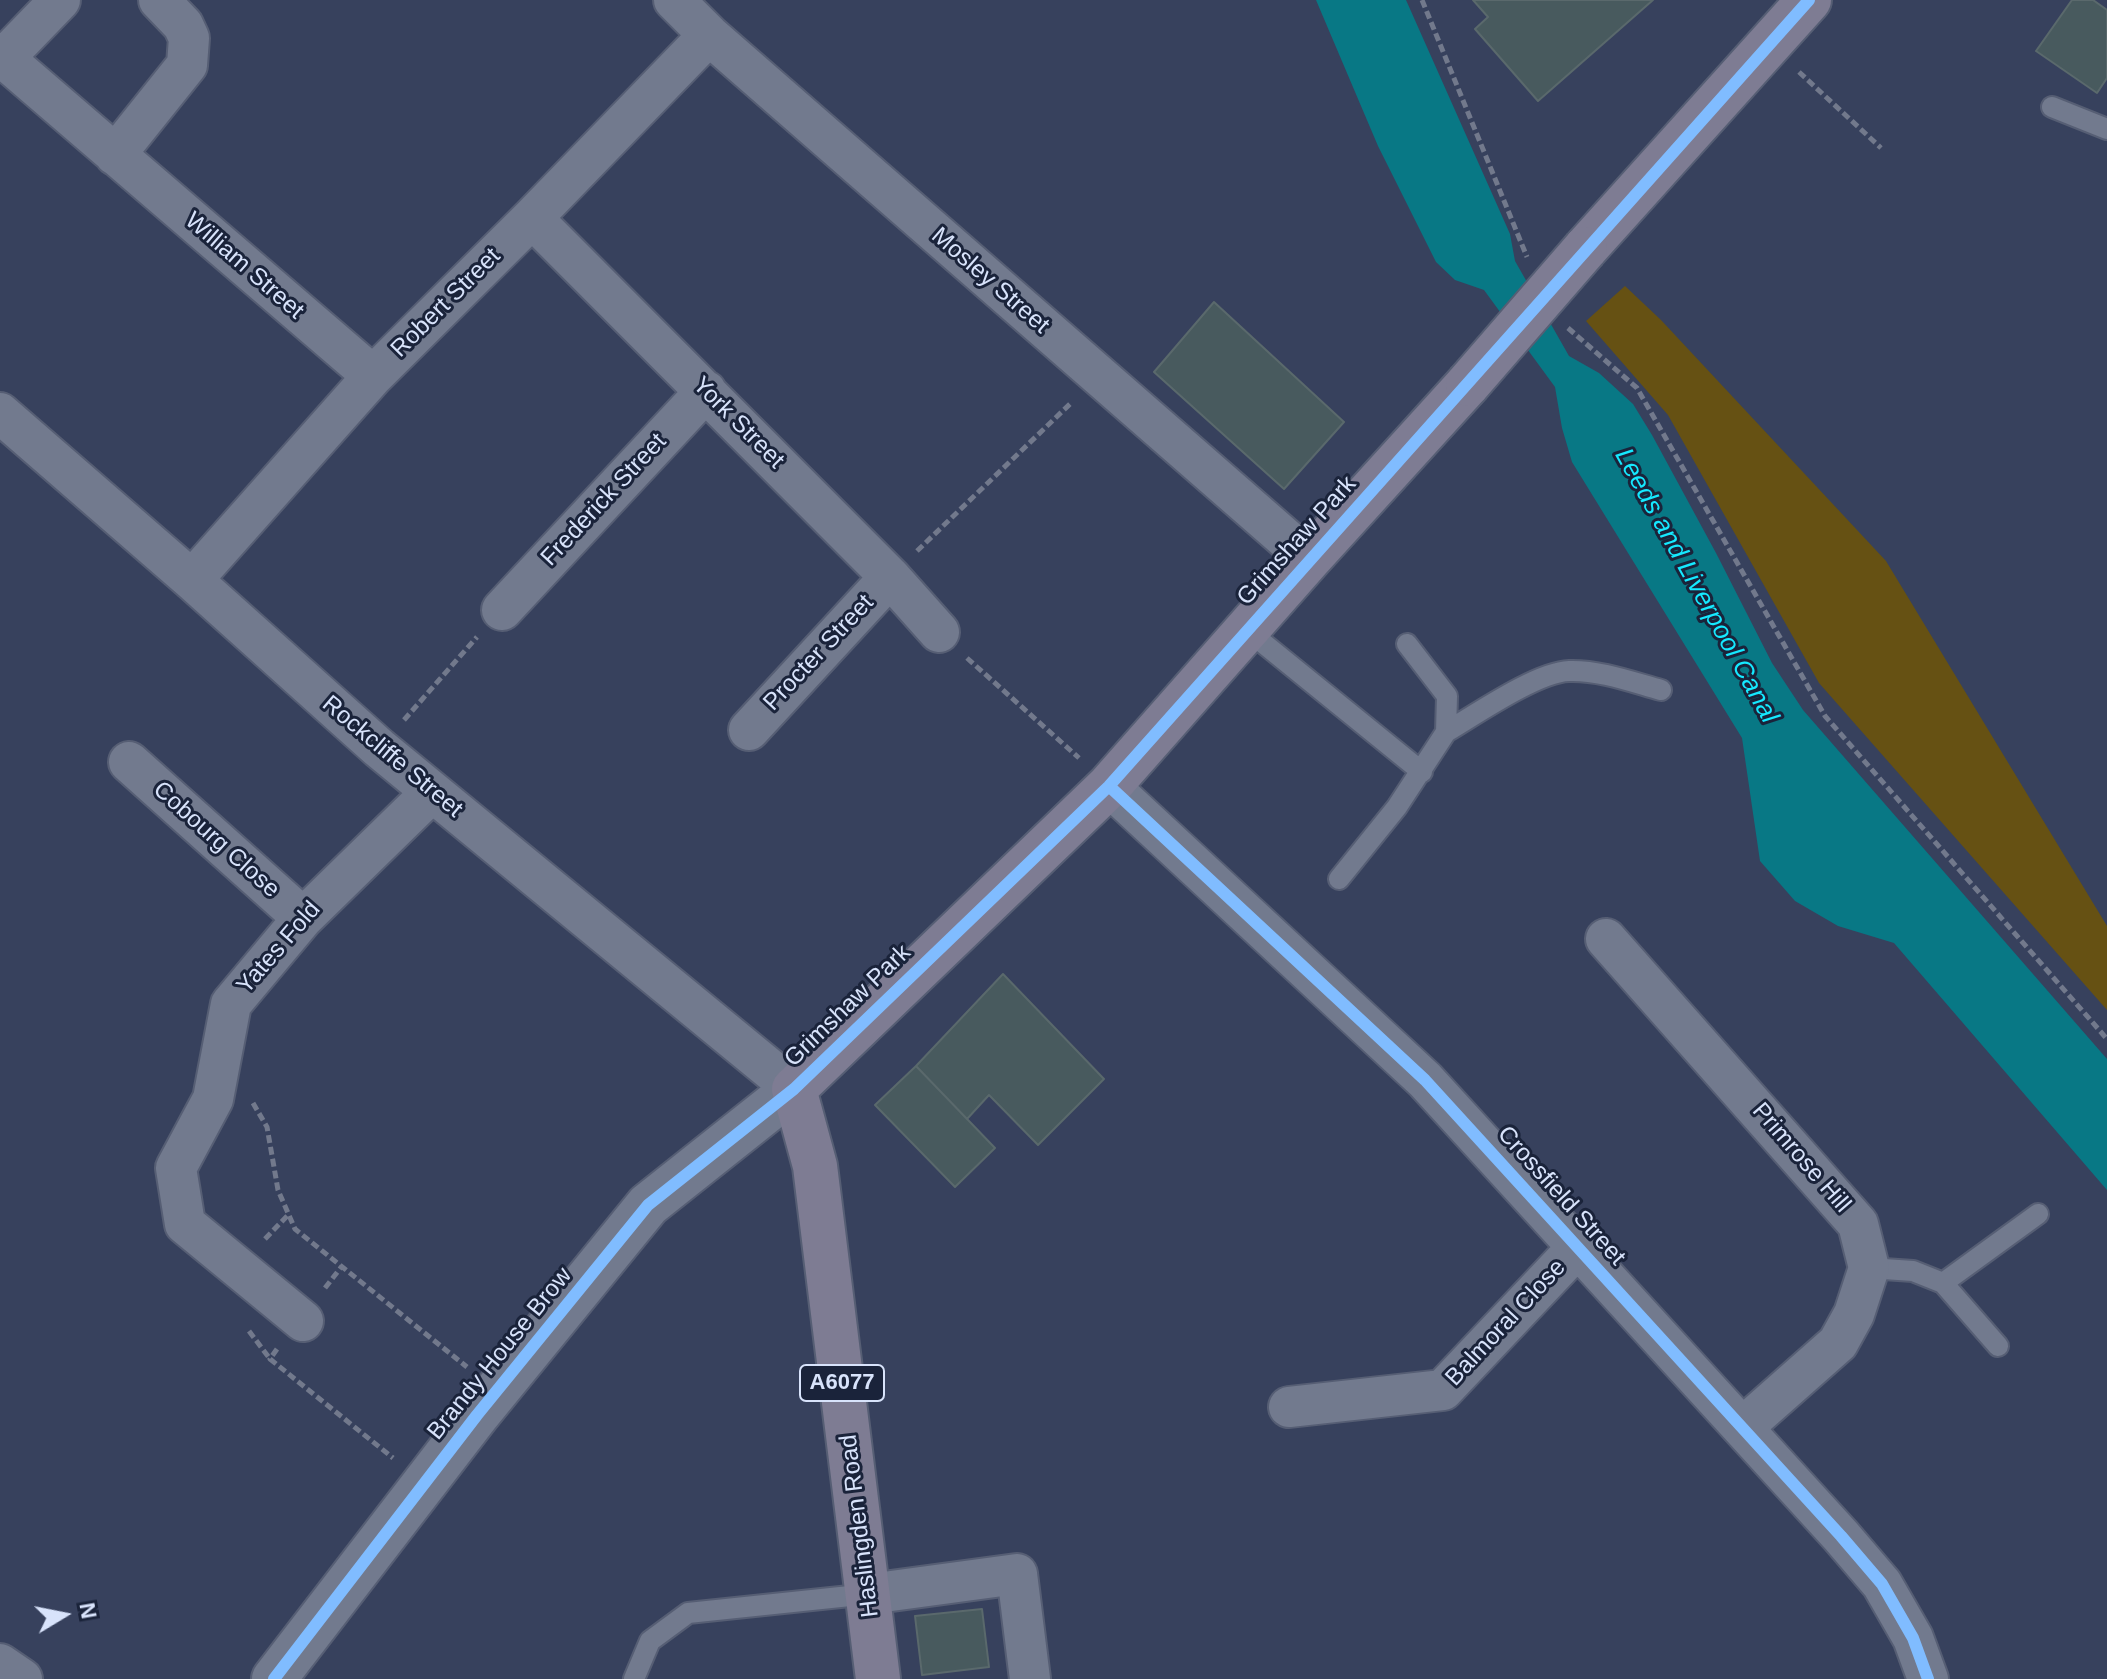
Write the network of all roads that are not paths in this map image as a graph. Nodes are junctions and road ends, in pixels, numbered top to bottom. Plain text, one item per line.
1 (60, 0) edge
2 (159, 0) edge
3 (674, 0) edge
4 (1795, 5) edge
5 (709, 35) junction
6 (2, 57) edge
7 (2052, 107) dead end
8 (2107, 129) edge
9 (115, 155) junction
10 (532, 218) junction
11 (373, 376) junction
12 (706, 391) junction
13 (0, 413) edge
14 (1309, 559) junction
15 (890, 577) junction
16 (192, 580) junction
17 (502, 610) road end
18 (1247, 630) junction
19 (939, 632) road end
20 (1407, 644) dead end
21 (1661, 690) dead end
22 (749, 730) dead end
23 (1446, 732) junction
24 (129, 762) dead end
25 (1422, 772) junction
26 (1109, 786) junction
27 (432, 792) junction
28 (1339, 879) dead end
29 (303, 918) junction
30 (1606, 939) dead end
31 (794, 1089) junction
32 (2038, 1214) dead end
33 (1578, 1247) junction
34 (1869, 1268) junction
35 (1943, 1283) junction
36 (302, 1319) road end
37 (1998, 1346) dead end
38 (1289, 1407) dead end
39 (1743, 1427) junction
40 (869, 1594) junction
41 (0, 1664) edge
42 (22, 1679) edge
43 (274, 1679) edge
44 (634, 1679) edge
45 (878, 1679) edge
46 (1030, 1679) edge
47 (1928, 1679) edge

1 - 6 street, William Street
2 - 9 street
3 - 5 street, Mosley Street
4 - 14 highway, Grimshaw Park, bridge
5 - 10 street, Robert Street
5 - 14 street, Mosley Street
6 - 9 street, William Street
7 - 8 lane
9 - 11 street, William Street
10 - 11 street, Robert Street
10 - 12 street, York Street
11 - 16 street, Robert Street
12 - 15 street, York Street
12 - 17 street, Frederick Street
13 - 16 street, Rockcliffe Street
14 - 18 highway, Grimshaw Park
15 - 19 street, York Street
15 - 22 street, Procter Street
16 - 27 street, Rockcliffe Street
18 - 25 lane
18 - 26 highway, Grimshaw Park
20 - 23 lane
21 - 23 lane
23 - 25 lane
24 - 29 street, Cobourg Close
25 - 28 lane
26 - 31 highway, Grimshaw Park
26 - 33 street, Crossfield Street
27 - 29 street, Yates Fold
27 - 31 street, Rockcliffe Street
29 - 36 street, Yates Fold
30 - 34 street, Primrose Hill
31 - 40 highway, Haslingden Road / A6077
31 - 43 street, Brandy House Brow
32 - 35 lane
33 - 38 street, Balmoral Close
33 - 39 street, Crossfield Street
34 - 35 lane
34 - 39 street
35 - 37 lane
39 - 47 street, Crossfield Street
40 - 44 lane
40 - 45 highway, Haslingden Road / A6077
40 - 46 street
41 - 42 street

